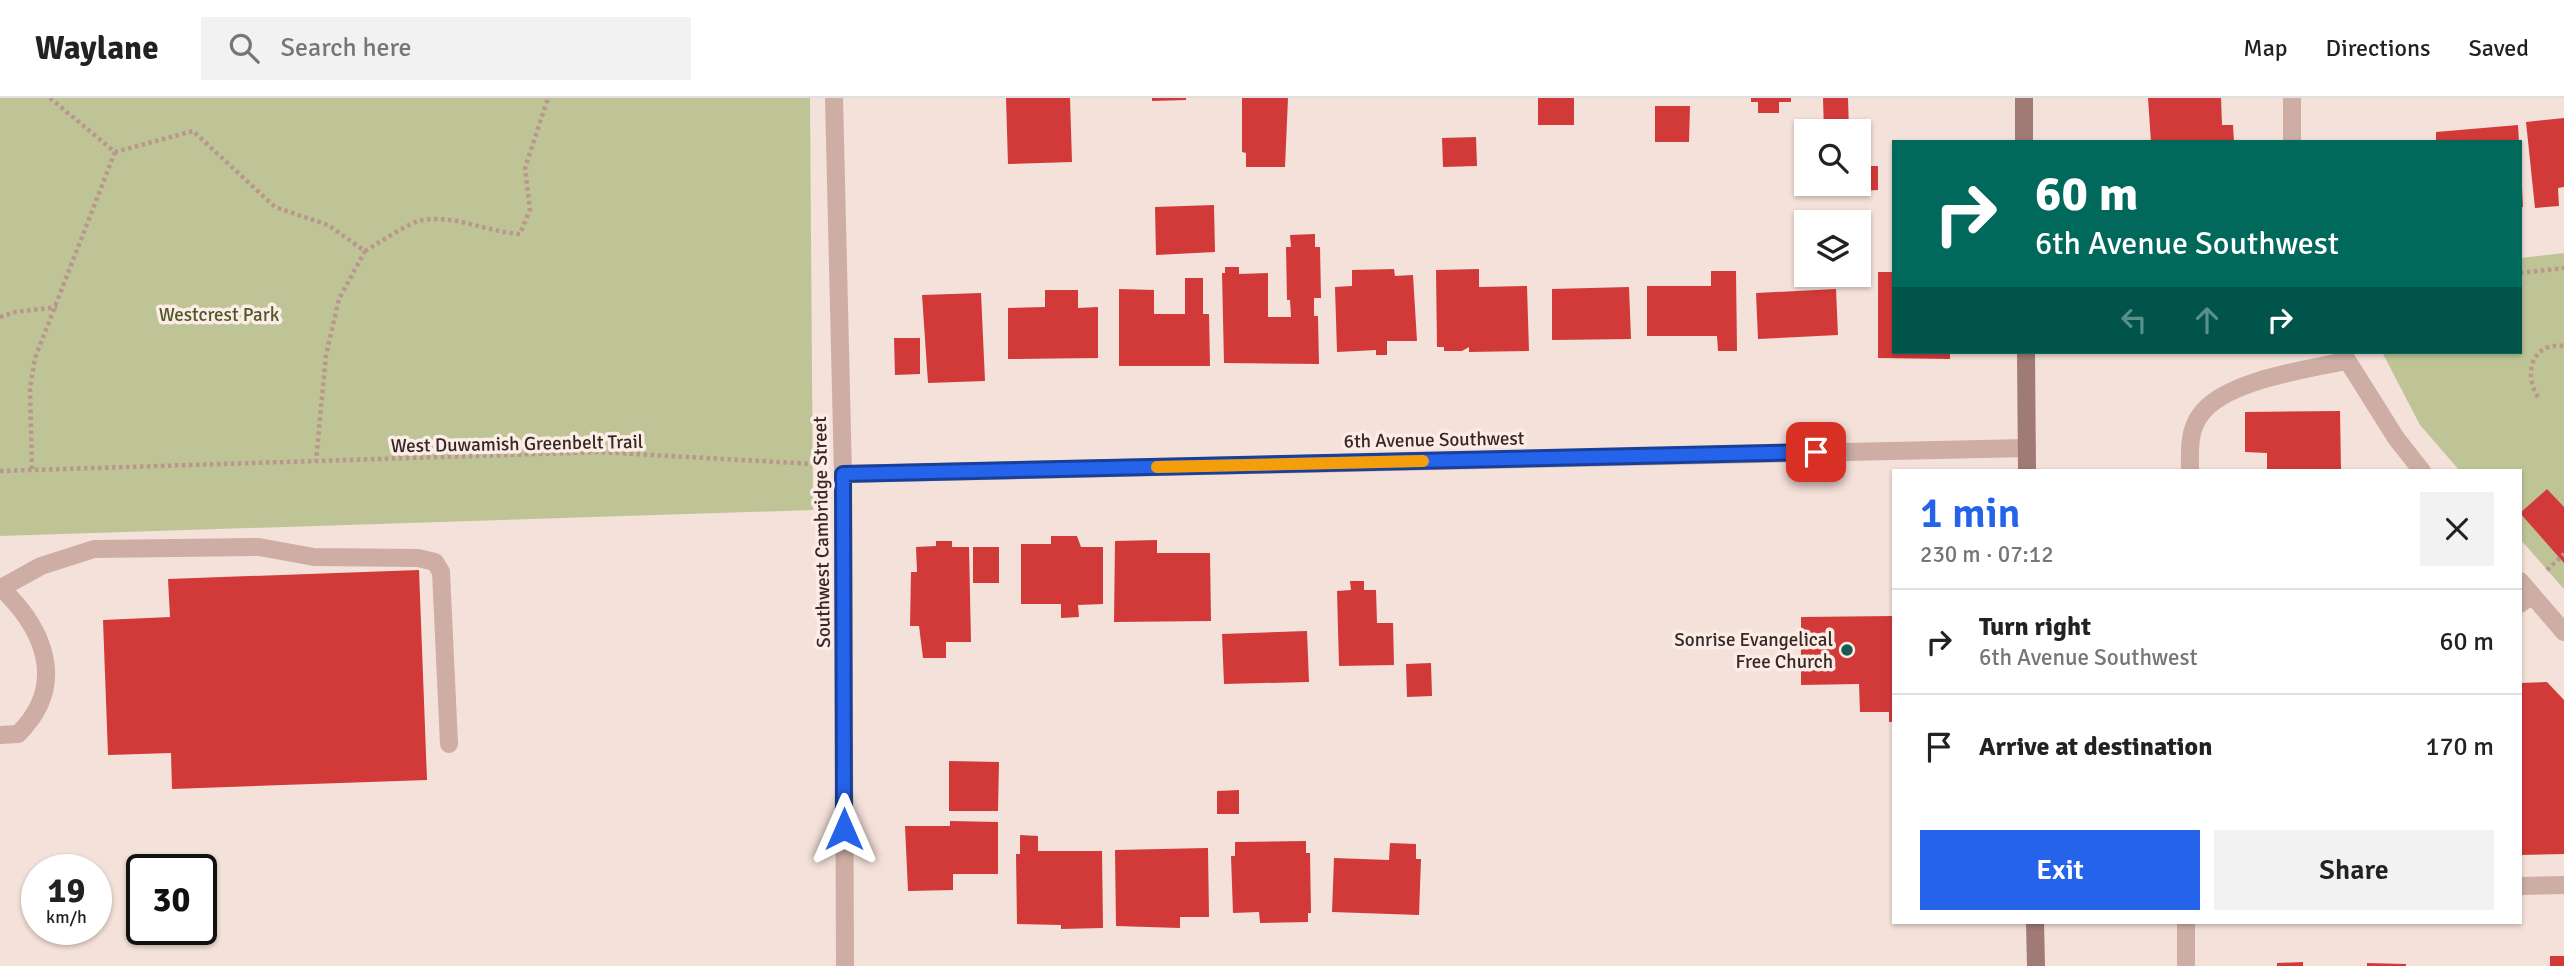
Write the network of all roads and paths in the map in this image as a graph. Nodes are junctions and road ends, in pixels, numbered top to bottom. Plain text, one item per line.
1 (50, 98) edge
2 (548, 98) edge
3 (834, 98) edge
4 (2024, 98) edge
5 (2292, 98) edge
6 (2024, 140) edge
7 (2292, 140) edge
8 (115, 152) junction
9 (365, 251) junction
10 (2564, 268) edge
11 (2522, 273) edge
12 (58, 307) junction
13 (0, 317) edge
14 (2564, 346) edge
15 (2026, 354) edge
16 (2344, 356) edge
17 (2538, 397) dead end
18 (2027, 448) junction
19 (316, 461) junction
20 (32, 469) junction
21 (2027, 469) edge
22 (2190, 469) edge
23 (2420, 469) edge
24 (0, 471) edge
25 (843, 474) junction
26 (2564, 554) edge
27 (2543, 573) dead end
28 (1, 588) edge
29 (2524, 593) edge
30 (2564, 632) edge
31 (0, 735) edge
32 (449, 744) dead end
33 (2564, 885) edge
34 (2522, 886) edge
35 (2035, 924) edge
36 (2186, 924) edge
37 (845, 966) edge
38 (2036, 966) edge
39 (2186, 966) edge

1 - 8 path
2 - 9 path
3 - 25 street, Southwest Cambridge Street
4 - 6 main road
5 - 7 street
8 - 9 path
8 - 12 path
9 - 19 path
10 - 11 path
12 - 13 path
12 - 20 path
14 - 17 path
15 - 18 main road
16 - 22 street
16 - 23 street
18 - 21 main road
18 - 25 street, 6th Avenue Southwest
19 - 20 path, West Duwamish Greenbelt Trail
19 - 25 path, West Duwamish Greenbelt Trail
20 - 24 path, West Duwamish Greenbelt Trail
25 - 37 street, Southwest Cambridge Street
26 - 27 path
28 - 31 street
28 - 32 street
29 - 30 street
33 - 34 street
35 - 38 main road
36 - 39 street

